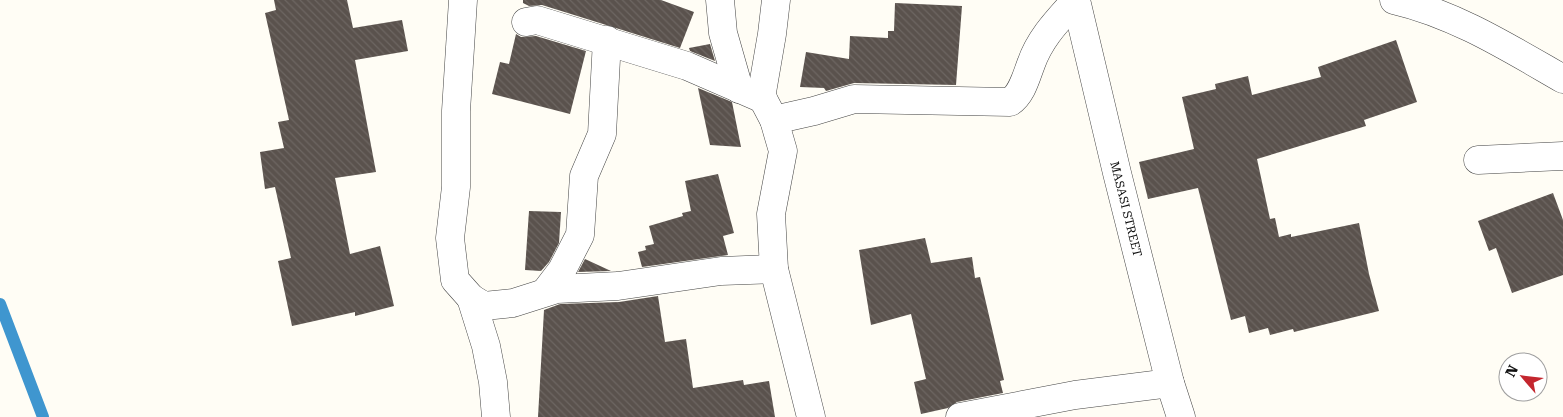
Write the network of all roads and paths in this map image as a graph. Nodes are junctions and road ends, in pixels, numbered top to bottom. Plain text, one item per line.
1 (463, 0) edge
2 (720, 0) edge
3 (776, 0) edge
4 (1076, 0) edge
5 (1394, 0) edge
6 (526, 22) dead end
7 (607, 40) junction
8 (1563, 79) edge
9 (758, 103) junction
10 (1563, 156) edge
11 (1478, 160) dead end
12 (774, 269) junction
13 (546, 291) junction
14 (471, 298) junction
15 (1170, 383) junction
16 (496, 417) edge
17 (811, 417) edge
18 (960, 417) edge
19 (1181, 417) edge

1 - 14 street
2 - 9 street
3 - 9 street
4 - 9 street
4 - 15 street, MASASI STREET
5 - 8 street
6 - 7 street
7 - 9 street
7 - 13 street
9 - 12 street
10 - 11 street
12 - 13 street
12 - 17 street
13 - 14 street
14 - 16 street
15 - 18 street
15 - 19 street, MASASI STREET

